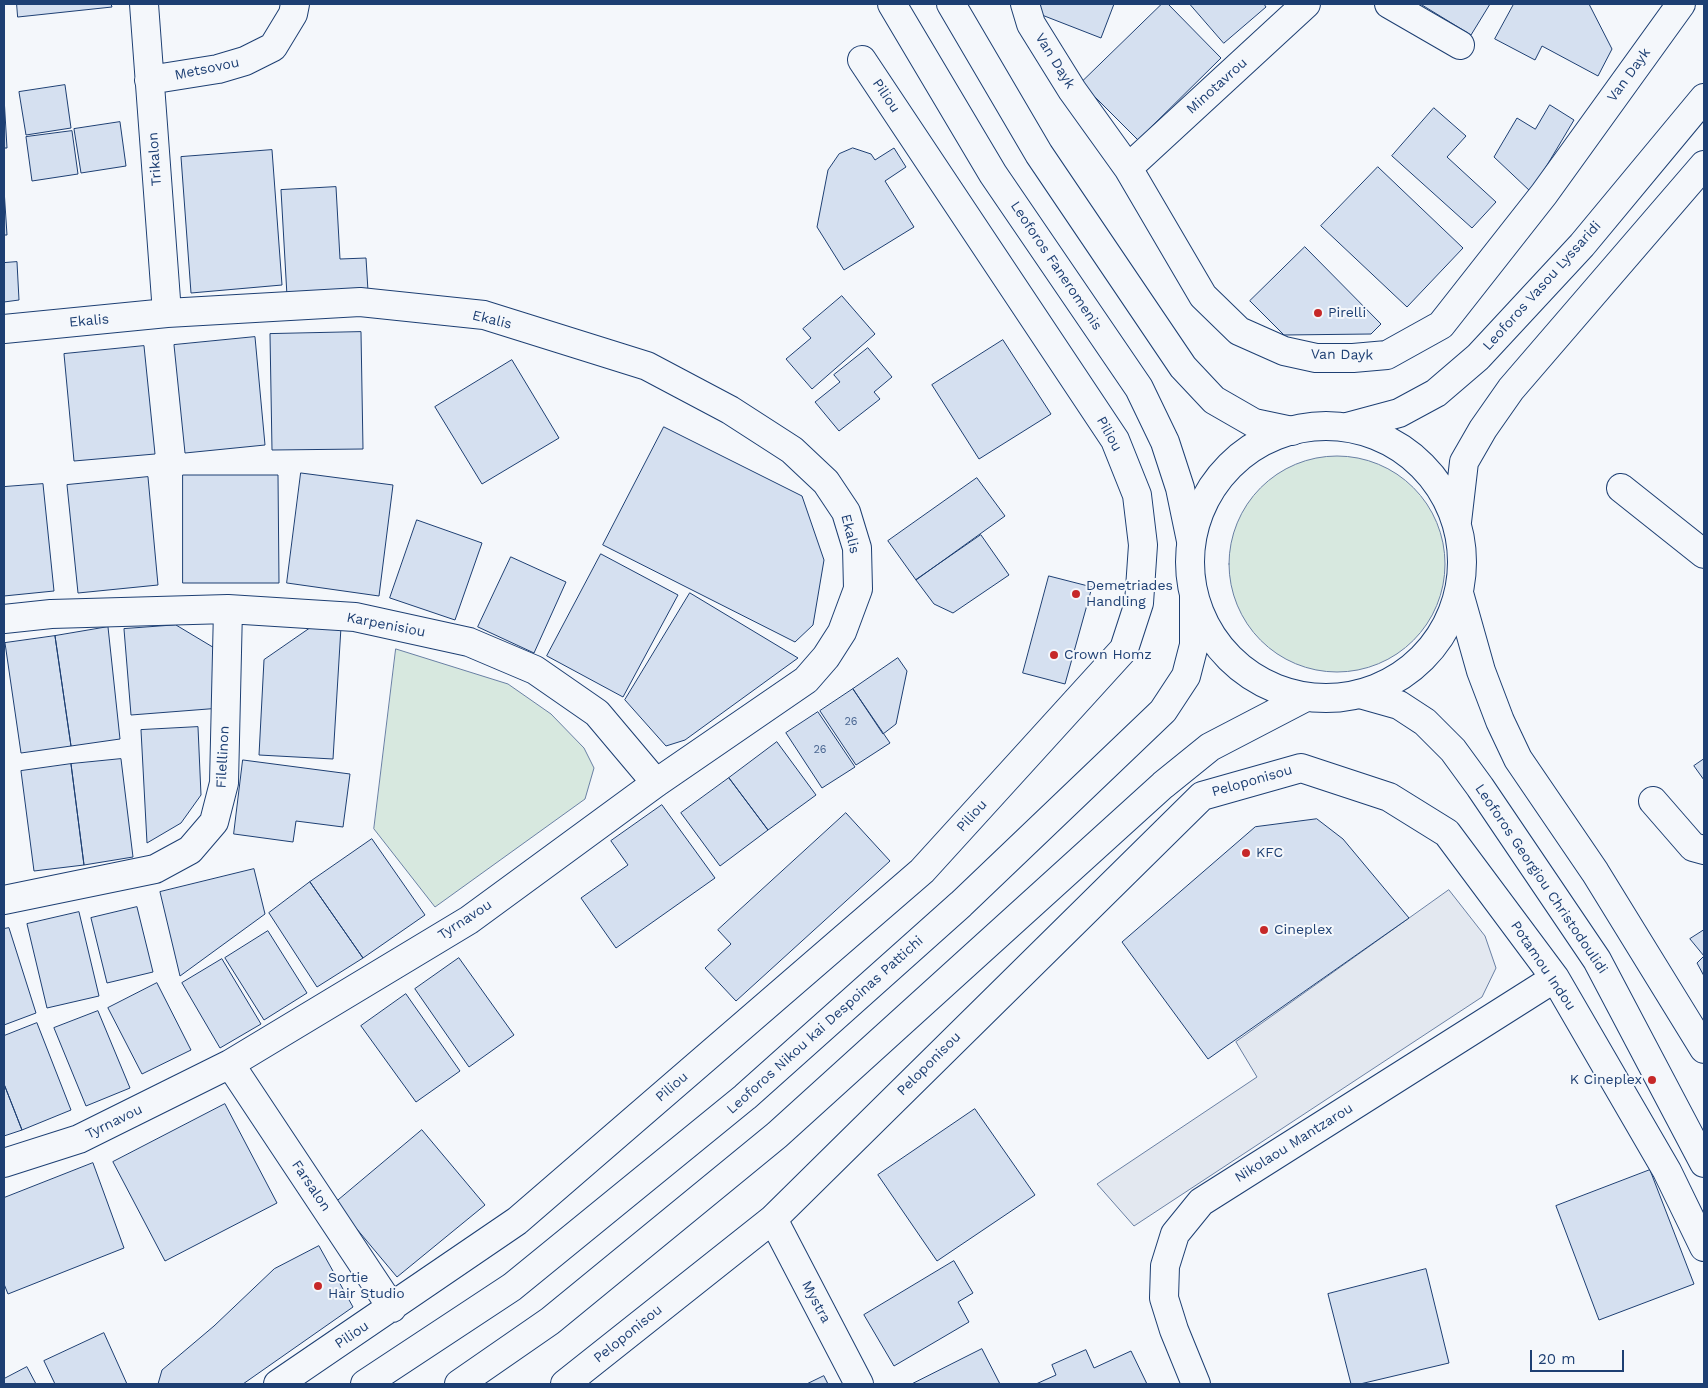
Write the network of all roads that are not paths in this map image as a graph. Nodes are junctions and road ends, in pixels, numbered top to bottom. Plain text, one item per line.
1 (144, 4) edge
2 (295, 4) edge
3 (892, 4) edge
4 (951, 4) edge
5 (1025, 4) edge
6 (1306, 4) edge
7 (1388, 4) edge
8 (1675, 6) edge
9 (1460, 45) dead end
10 (862, 60) dead end
11 (149, 80) junction
12 (1704, 98) edge
13 (1704, 165) edge
14 (1128, 168) junction
15 (167, 313) junction
16 (4, 329) edge
17 (1345, 428) junction
18 (1292, 431) junction
19 (1621, 488) dead end
20 (1457, 522) junction
21 (1191, 541) junction
22 (1704, 554) edge
23 (858, 589) joint
24 (1459, 594) junction
25 (1194, 596) junction
26 (228, 610) junction
27 (4, 620) edge
28 (1360, 694) junction
29 (1306, 697) junction
30 (1301, 768) joint
31 (656, 783) junction
32 (1653, 801) dead end
33 (1704, 850) edge
34 (4, 900) edge
35 (1555, 978) junction
36 (1704, 1049) edge
37 (230, 1064) junction
38 (4, 1163) edge
39 (1704, 1163) edge
40 (773, 1219) junction
41 (1704, 1247) edge
42 (392, 1308) junction
43 (278, 1384) edge
44 (364, 1384) edge
45 (458, 1384) edge
46 (565, 1384) edge
47 (859, 1384) edge
48 (1196, 1384) edge

1 - 11 street, Trikalon
2 - 11 street, Metsovou
3 - 21 street, Leoforos Faneromenis
4 - 18 street
5 - 14 street, Van Dayk
6 - 14 street, Minotavrou
7 - 9 street
8 - 14 street, Van Dayk
10 - 42 street, Piliou
11 - 15 street, Trikalon
12 - 17 street, Leoforos Vasou Lyssaridi
13 - 20 street
15 - 16 street, Ekalis
15 - 23 street, Ekalis
17 - 18 street
17 - 20 street
18 - 21 street
19 - 22 street
20 - 24 street
21 - 25 street
23 - 31 street, Tyrnavou
24 - 28 street
24 - 36 street
25 - 29 street
25 - 44 street, Leoforos Nikou kai Despoinas Pattichi
26 - 27 street, Karpenisiou
26 - 31 street, Karpenisiou
26 - 34 street, Filellinon
28 - 29 street
28 - 39 street, Leoforos Georgiou Christodoulidi
29 - 45 street
30 - 35 street, Potamou Indou
30 - 40 street, Peloponisou
31 - 37 street, Tyrnavou
32 - 33 street
35 - 41 street, Potamou Indou
35 - 48 street, Nikolaou Mantzarou
37 - 38 street, Tyrnavou
37 - 42 street, Farsalon
40 - 46 street, Peloponisou
40 - 47 street, Mystra
42 - 43 street, Piliou

